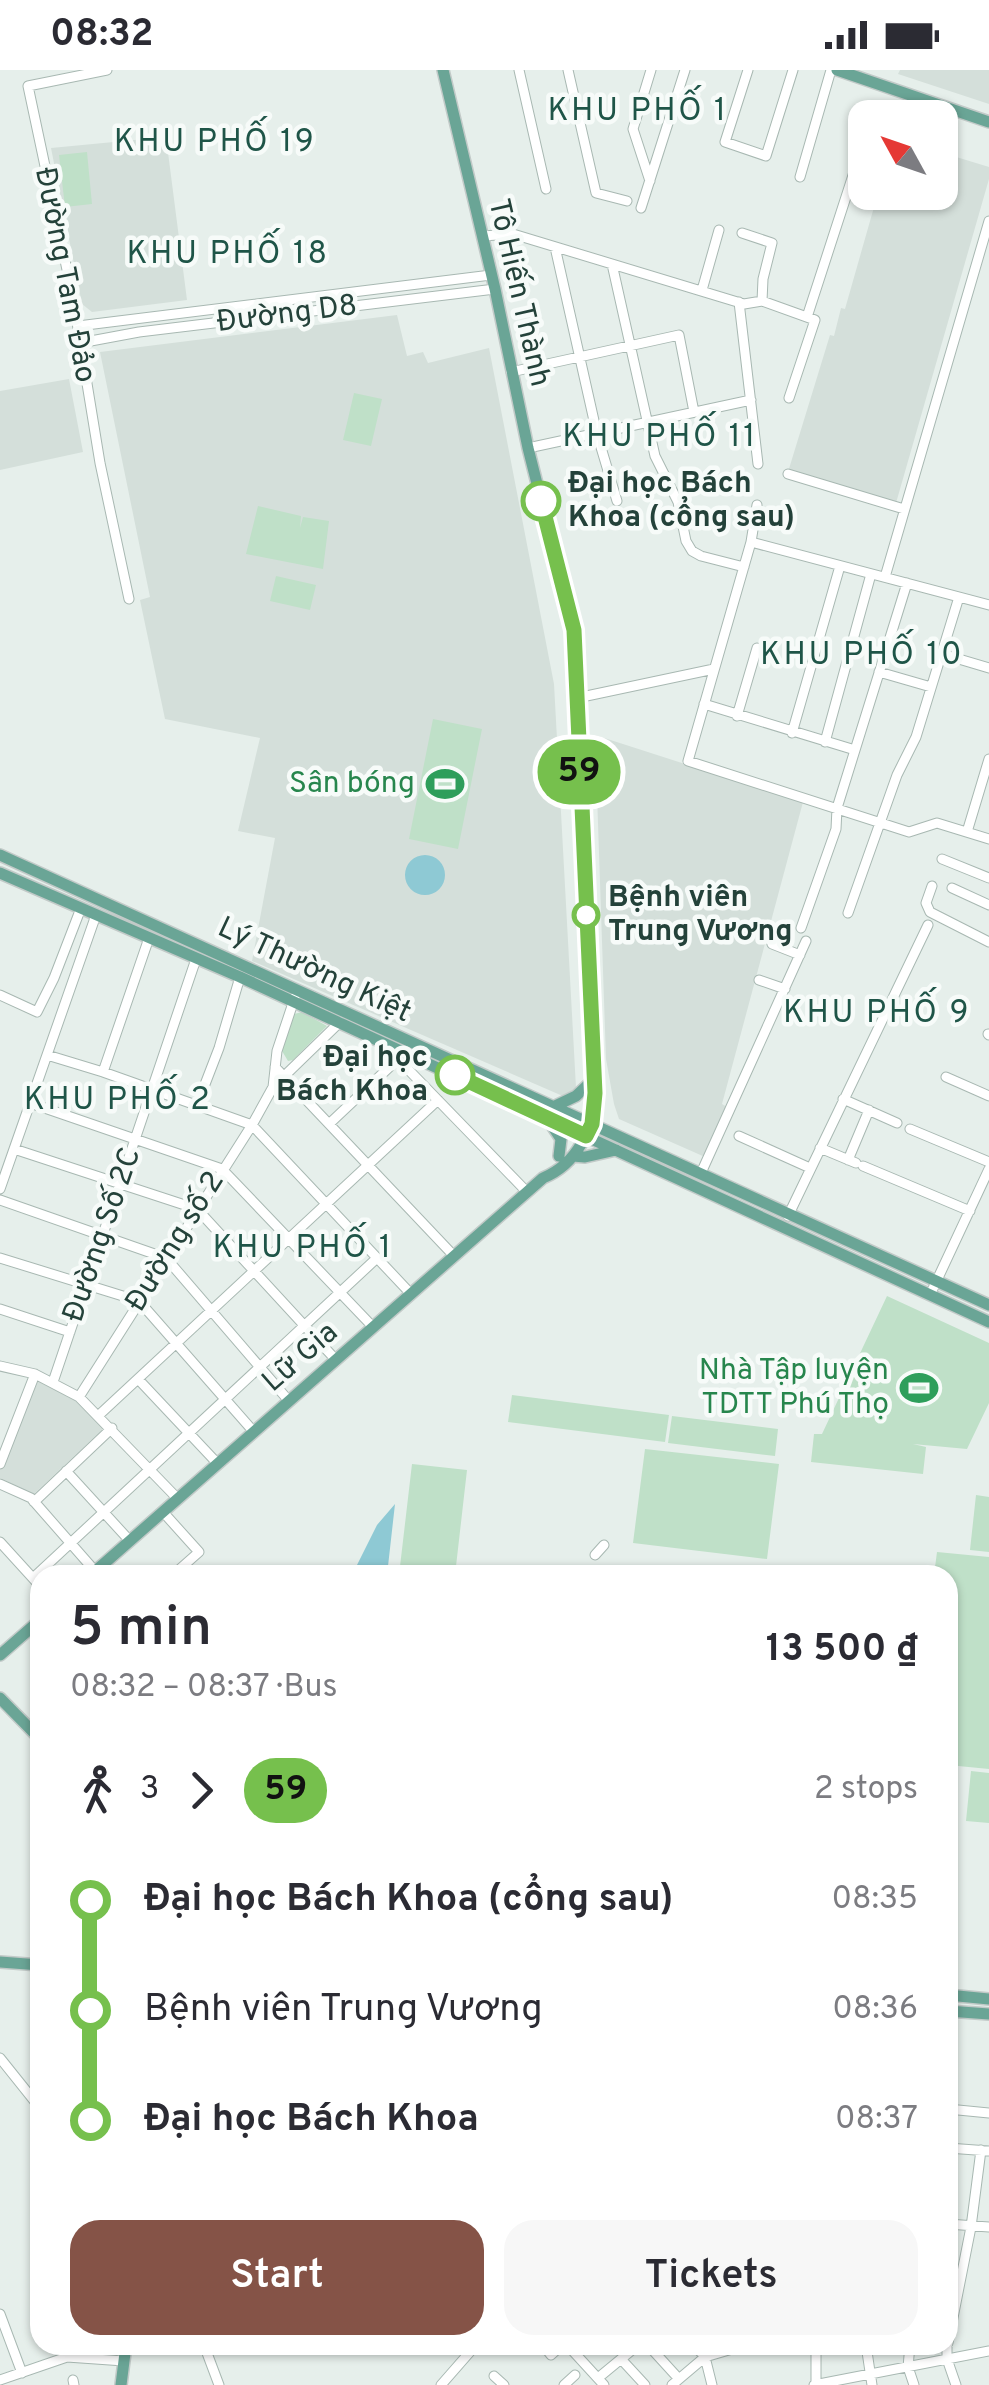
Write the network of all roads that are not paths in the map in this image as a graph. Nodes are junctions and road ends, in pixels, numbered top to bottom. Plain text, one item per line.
1 (106, 70) edge
2 (443, 70) edge
3 (519, 70) edge
4 (568, 70) edge
5 (651, 70) edge
6 (685, 70) edge
7 (748, 70) edge
8 (793, 70) edge
9 (834, 70) edge
10 (883, 70) edge
11 (879, 84) junction
12 (989, 122) edge
13 (800, 178) dead end
14 (650, 181) junction
15 (546, 189) dead end
16 (848, 193) edge
17 (628, 202) dead end
18 (641, 208) dead end
19 (989, 221) edge
20 (719, 230) dead end
21 (742, 234) dead end
22 (482, 236) junction
23 (555, 247) junction
24 (612, 264) junction
25 (492, 274) junction
26 (495, 289) junction
27 (702, 290) junction
28 (762, 301) junction
29 (274, 302) junction
30 (739, 302) junction
31 (276, 317) junction
32 (811, 318) junction
33 (138, 320) junction
34 (78, 326) junction
35 (139, 332) junction
36 (80, 344) junction
37 (630, 346) junction
38 (579, 358) junction
39 (511, 372) junction
40 (790, 398) dead end
41 (751, 400) junction
42 (694, 412) junction
43 (647, 423) junction
44 (597, 434) junction
45 (528, 448) junction
46 (758, 464) dead end
47 (788, 474) dead end
48 (617, 501) dead end
49 (757, 505) dead end
50 (904, 509) junction
51 (750, 542) junction
52 (840, 566) junction
53 (744, 567) junction
54 (871, 574) junction
55 (885, 577) junction
56 (907, 583) junction
57 (959, 597) junction
58 (129, 599) dead end
59 (989, 606) edge
60 (757, 648) dead end
61 (942, 654) junction
62 (989, 668) edge
63 (714, 669) junction
64 (880, 672) junction
65 (932, 688) junction
66 (577, 698) junction
67 (704, 704) junction
68 (737, 716) junction
69 (792, 733) junction
70 (825, 742) junction
71 (855, 750) junction
72 (989, 759) edge
73 (837, 808) junction
74 (882, 823) junction
75 (967, 832) junction
76 (989, 838) edge
77 (0, 855) edge
78 (942, 858) dead end
79 (0, 874) edge
80 (989, 878) edge
81 (932, 886) dead end
82 (952, 888) dead end
83 (989, 905) edge
84 (81, 908) junction
85 (848, 912) dead end
86 (96, 915) junction
87 (928, 926) dead end
88 (802, 928) dead end
89 (149, 938) junction
90 (806, 942) dead end
91 (989, 942) edge
92 (772, 944) dead end
93 (800, 955) junction
94 (196, 959) junction
95 (240, 976) junction
96 (759, 980) dead end
97 (785, 988) junction
98 (0, 995) edge
99 (296, 995) junction
100 (345, 1018) junction
101 (400, 1055) junction
102 (47, 1056) junction
103 (275, 1067) junction
104 (104, 1072) junction
105 (284, 1076) junction
106 (946, 1077) dead end
107 (594, 1079) junction
108 (272, 1087) junction
109 (152, 1089) junction
110 (989, 1096) edge
111 (843, 1099) junction
112 (438, 1100) junction
113 (30, 1103) junction
114 (197, 1104) junction
115 (544, 1110) junction
116 (869, 1110) junction
117 (897, 1123) dead end
118 (329, 1124) junction
119 (592, 1124) junction
120 (252, 1125) junction
121 (910, 1129) dead end
122 (739, 1136) dead end
123 (135, 1140) junction
124 (580, 1146) junction
125 (820, 1148) junction
126 (14, 1149) junction
127 (616, 1150) junction
128 (559, 1156) junction
129 (856, 1163) junction
130 (369, 1165) junction
131 (989, 1165) edge
132 (810, 1168) junction
133 (222, 1169) junction
134 (701, 1173) junction
135 (543, 1178) junction
136 (120, 1183) junction
137 (0, 1188) edge
138 (527, 1192) junction
139 (0, 1200) edge
140 (325, 1204) junction
141 (197, 1208) junction
142 (970, 1210) junction
143 (785, 1222) junction
144 (103, 1234) junction
145 (288, 1238) junction
146 (454, 1256) junction
147 (0, 1258) edge
148 (166, 1258) junction
149 (377, 1258) junction
150 (254, 1270) junction
151 (936, 1281) junction
152 (86, 1284) junction
153 (340, 1292) junction
154 (411, 1294) junction
155 (930, 1295) junction
156 (139, 1301) junction
157 (989, 1305) edge
158 (0, 1310) edge
159 (211, 1311) junction
160 (989, 1322) edge
161 (305, 1326) junction
162 (373, 1328) junction
163 (70, 1332) junction
164 (176, 1344) junction
165 (336, 1360) junction
166 (0, 1366) edge
167 (260, 1368) junction
168 (34, 1374) junction
169 (138, 1379) junction
170 (53, 1382) junction
171 (79, 1397) junction
172 (226, 1400) junction
173 (289, 1401) junction
174 (99, 1416) junction
175 (0, 1428) edge
176 (112, 1428) junction
177 (12, 1432) junction
178 (254, 1432) junction
179 (190, 1433) junction
180 (0, 1464) edge
181 (218, 1464) junction
182 (150, 1470) junction
183 (66, 1471) junction
184 (0, 1484) edge
185 (178, 1499) junction
186 (34, 1502) junction
187 (104, 1512) junction
188 (163, 1512) junction
189 (130, 1541) junction
190 (0, 1542) edge
191 (72, 1545) junction
192 (604, 1545) dead end
193 (594, 1555) dead end
194 (53, 1565) edge
195 (92, 1565) edge
196 (106, 1565) edge
197 (185, 1565) edge
198 (30, 1575) edge
199 (30, 1629) edge
200 (1, 1655) edge
201 (0, 1690) edge
202 (3, 1701) edge
203 (30, 1729) edge
204 (0, 1962) edge
205 (30, 1964) edge
206 (958, 1996) edge
207 (989, 1998) edge
208 (958, 2012) edge
209 (989, 2014) edge
210 (0, 2058) edge
211 (30, 2096) edge
212 (958, 2111) edge
213 (989, 2114) edge
214 (958, 2149) edge
215 (985, 2150) edge
216 (984, 2173) edge
217 (958, 2225) edge
218 (971, 2226) junction
219 (989, 2227) edge
220 (958, 2293) edge
221 (0, 2314) edge
222 (989, 2351) edge
223 (71, 2355) edge
224 (125, 2355) edge
225 (208, 2355) edge
226 (467, 2355) edge
227 (577, 2355) edge
228 (626, 2355) edge
229 (656, 2355) edge
230 (702, 2355) edge
231 (714, 2355) edge
232 (816, 2355) edge
233 (867, 2355) edge
234 (909, 2355) edge
235 (947, 2355) edge
236 (67, 2358) junction
237 (704, 2358) junction
238 (621, 2359) junction
239 (947, 2359) junction
240 (124, 2361) junction
241 (908, 2367) junction
242 (22, 2374) junction
243 (576, 2375) dead end
244 (494, 2376) dead end
245 (0, 2380) edge
246 (870, 2380) edge
247 (601, 2382) edge
248 (676, 2382) edge
249 (121, 2385) edge
250 (219, 2385) edge
251 (440, 2385) edge
252 (506, 2385) edge
253 (564, 2385) edge
254 (644, 2385) edge
255 (712, 2385) edge
256 (815, 2385) edge
257 (914, 2385) edge
258 (956, 2385) edge

1 - 34 street, Đường Tam Đảo
2 - 22 main road, Tô Hiến Thành
3 - 15 street
4 - 17 street
5 - 14 street
6 - 14 street
7 - 8 street
9 - 11 main road
9 - 13 street
10 - 11 street
11 - 12 main road
14 - 18 street
16 - 32 street
19 - 50 street
20 - 27 street
21 - 28 street
22 - 23 street
22 - 25 main road, Tô Hiến Thành
23 - 24 street
23 - 38 street
24 - 27 street
24 - 37 street
25 - 26 main road, Tô Hiến Thành
25 - 29 street, Đường D8
26 - 31 street, Đường D8
26 - 39 main road, Tô Hiến Thành
27 - 30 street
28 - 30 street
28 - 32 street
29 - 31 street
29 - 33 street, Đường D8
30 - 41 street
31 - 35 street, Đường D8
32 - 40 street
33 - 34 street, Đường D8
33 - 35 street
34 - 36 street, Đường Tam Đảo
35 - 36 street, Đường D8
36 - 58 street, Đường Tam Đảo
37 - 38 street
37 - 42 street
37 - 43 street
38 - 39 street
38 - 44 street
39 - 45 main road, Tô Hiến Thành
41 - 42 street
41 - 46 street
42 - 43 street
43 - 44 street
43 - 53 street
44 - 45 street
44 - 48 street
45 - 66 main road, Tô Hiến Thành
47 - 50 street
49 - 51 street
50 - 55 street
51 - 52 street
51 - 53 street
52 - 54 street
52 - 69 street
53 - 63 street
54 - 55 street
54 - 70 street
55 - 56 street
56 - 57 street
56 - 64 street
57 - 59 street
57 - 61 street
60 - 68 street
61 - 62 street
61 - 65 street
63 - 66 street
63 - 67 street
64 - 65 street
64 - 71 street
65 - 74 street
66 - 107 main road, Tô Hiến Thành
67 - 68 street
67 - 73 street
68 - 69 street
69 - 70 street
70 - 71 street
71 - 73 street
72 - 75 street
73 - 74 street
73 - 88 street
74 - 75 street
74 - 85 street
75 - 76 street
77 - 99 main road, Lý Thường Kiệt
78 - 80 street
79 - 84 main road, Lý Thường Kiệt
81 - 91 street
82 - 83 street
84 - 86 main road, Lý Thường Kiệt
84 - 98 street
86 - 89 main road, Lý Thường Kiệt
86 - 102 street
87 - 111 street
89 - 94 main road, Lý Thường Kiệt
89 - 104 street
90 - 93 street
92 - 93 street
93 - 97 street
94 - 95 main road, Lý Thường Kiệt
94 - 109 street, Đường Số 2C
95 - 99 main road, Lý Thường Kiệt
95 - 114 street
96 - 97 street
97 - 134 street
99 - 100 main road, Lý Thường Kiệt
99 - 103 street
100 - 101 main road, Lý Thường Kiệt
100 - 105 street
100 - 115 main road, Lý Thường Kiệt
101 - 112 street
101 - 115 main road, Lý Thường Kiệt
101 - 118 street
102 - 104 street
102 - 113 street
103 - 105 street
103 - 108 street
104 - 109 street
105 - 108 street
105 - 118 street
106 - 110 street
107 - 115 main road
107 - 119 main road, Tô Hiến Thành
108 - 120 street, Đường số 2
109 - 114 street
109 - 123 street, Đường Số 2C
111 - 116 street
111 - 125 street
112 - 130 street
112 - 138 street
113 - 123 street
113 - 126 street
114 - 120 street
115 - 119 main road, Lý Thường Kiệt
115 - 124 main road, Lý Thường Kiệt
115 - 128 main road
116 - 117 street
116 - 129 street
118 - 130 street
119 - 124 main road
119 - 134 main road, Lý Thường Kiệt
120 - 133 street, Đường số 2
120 - 140 street
121 - 131 street
122 - 132 street
123 - 133 street
123 - 136 street, Đường Số 2C
124 - 127 main road, Lý Thường Kiệt
124 - 127 main road
124 - 128 main road, Lữ Gia
124 - 135 main road, Lữ Gia
125 - 129 street
125 - 132 street
126 - 136 street
126 - 137 street
127 - 143 main road, Lý Thường Kiệt
128 - 135 main road, Lữ Gia
129 - 142 street
130 - 140 street
130 - 146 street
131 - 142 street
132 - 143 street
133 - 141 street, Đường số 2
133 - 145 street
134 - 143 main road, Lý Thường Kiệt
135 - 138 main road, Lữ Gia
136 - 141 street
136 - 144 street, Đường Số 2C
138 - 146 main road, Lữ Gia
139 - 144 street
140 - 145 street
140 - 149 street
141 - 148 street, Đường số 2
141 - 150 street
142 - 151 street
143 - 151 main road, Lý Thường Kiệt
143 - 155 main road, Lý Thường Kiệt
144 - 148 street
144 - 152 street, Đường Số 2C
145 - 150 street
145 - 153 street
146 - 154 main road, Lữ Gia
147 - 152 street
148 - 156 street, Đường số 2
148 - 159 street
149 - 153 street
149 - 154 street
150 - 159 street
150 - 161 street
151 - 155 street
151 - 157 main road, Lý Thường Kiệt
152 - 156 street
152 - 163 street, Đường Số 2C
153 - 161 street
153 - 162 street
154 - 162 main road, Lữ Gia
155 - 160 main road, Lý Thường Kiệt
156 - 164 street
156 - 171 street, Đường số 2
158 - 163 street
159 - 164 street
159 - 167 street
161 - 165 street
161 - 167 street
162 - 165 main road, Lữ Gia
163 - 170 street, Đường Số 2C
164 - 169 street
164 - 172 street
165 - 173 main road, Lữ Gia
166 - 168 street
167 - 172 street
167 - 173 street
168 - 170 street
168 - 177 street
169 - 174 street
169 - 179 street
170 - 171 street
171 - 174 street
172 - 178 street
172 - 179 street
173 - 178 main road, Lữ Gia
174 - 176 street
175 - 177 street
176 - 182 street
176 - 183 street
177 - 180 street
178 - 181 main road, Lữ Gia
179 - 181 street
179 - 182 street
181 - 185 main road, Lữ Gia
182 - 185 street
182 - 187 street
183 - 186 street
183 - 187 street
184 - 186 street
185 - 188 main road, Lữ Gia
186 - 191 street
187 - 189 street
187 - 191 street
188 - 189 main road, Lữ Gia
188 - 197 street
189 - 196 main road, Lữ Gia
190 - 198 street
191 - 194 street
191 - 195 street
192 - 193 street
199 - 200 main road
201 - 202 main road
202 - 203 main road
204 - 205 main road
206 - 207 main road
208 - 209 main road
210 - 211 street
212 - 213 street
214 - 215 street
215 - 216 street
216 - 218 street
217 - 218 street
218 - 219 street
218 - 220 street
221 - 242 street
222 - 239 street
223 - 236 street
224 - 240 main road
225 - 250 street
226 - 251 street
227 - 247 street
228 - 238 street
229 - 248 street
230 - 237 street
231 - 237 street
232 - 256 street
233 - 246 street
234 - 241 street
235 - 239 street
236 - 240 street
236 - 242 street
237 - 248 street
237 - 255 street
238 - 247 street
238 - 254 street
239 - 241 street
239 - 258 street
240 - 249 main road
241 - 246 street
241 - 257 street
242 - 245 street
243 - 253 street
244 - 252 street
246 - 256 street

